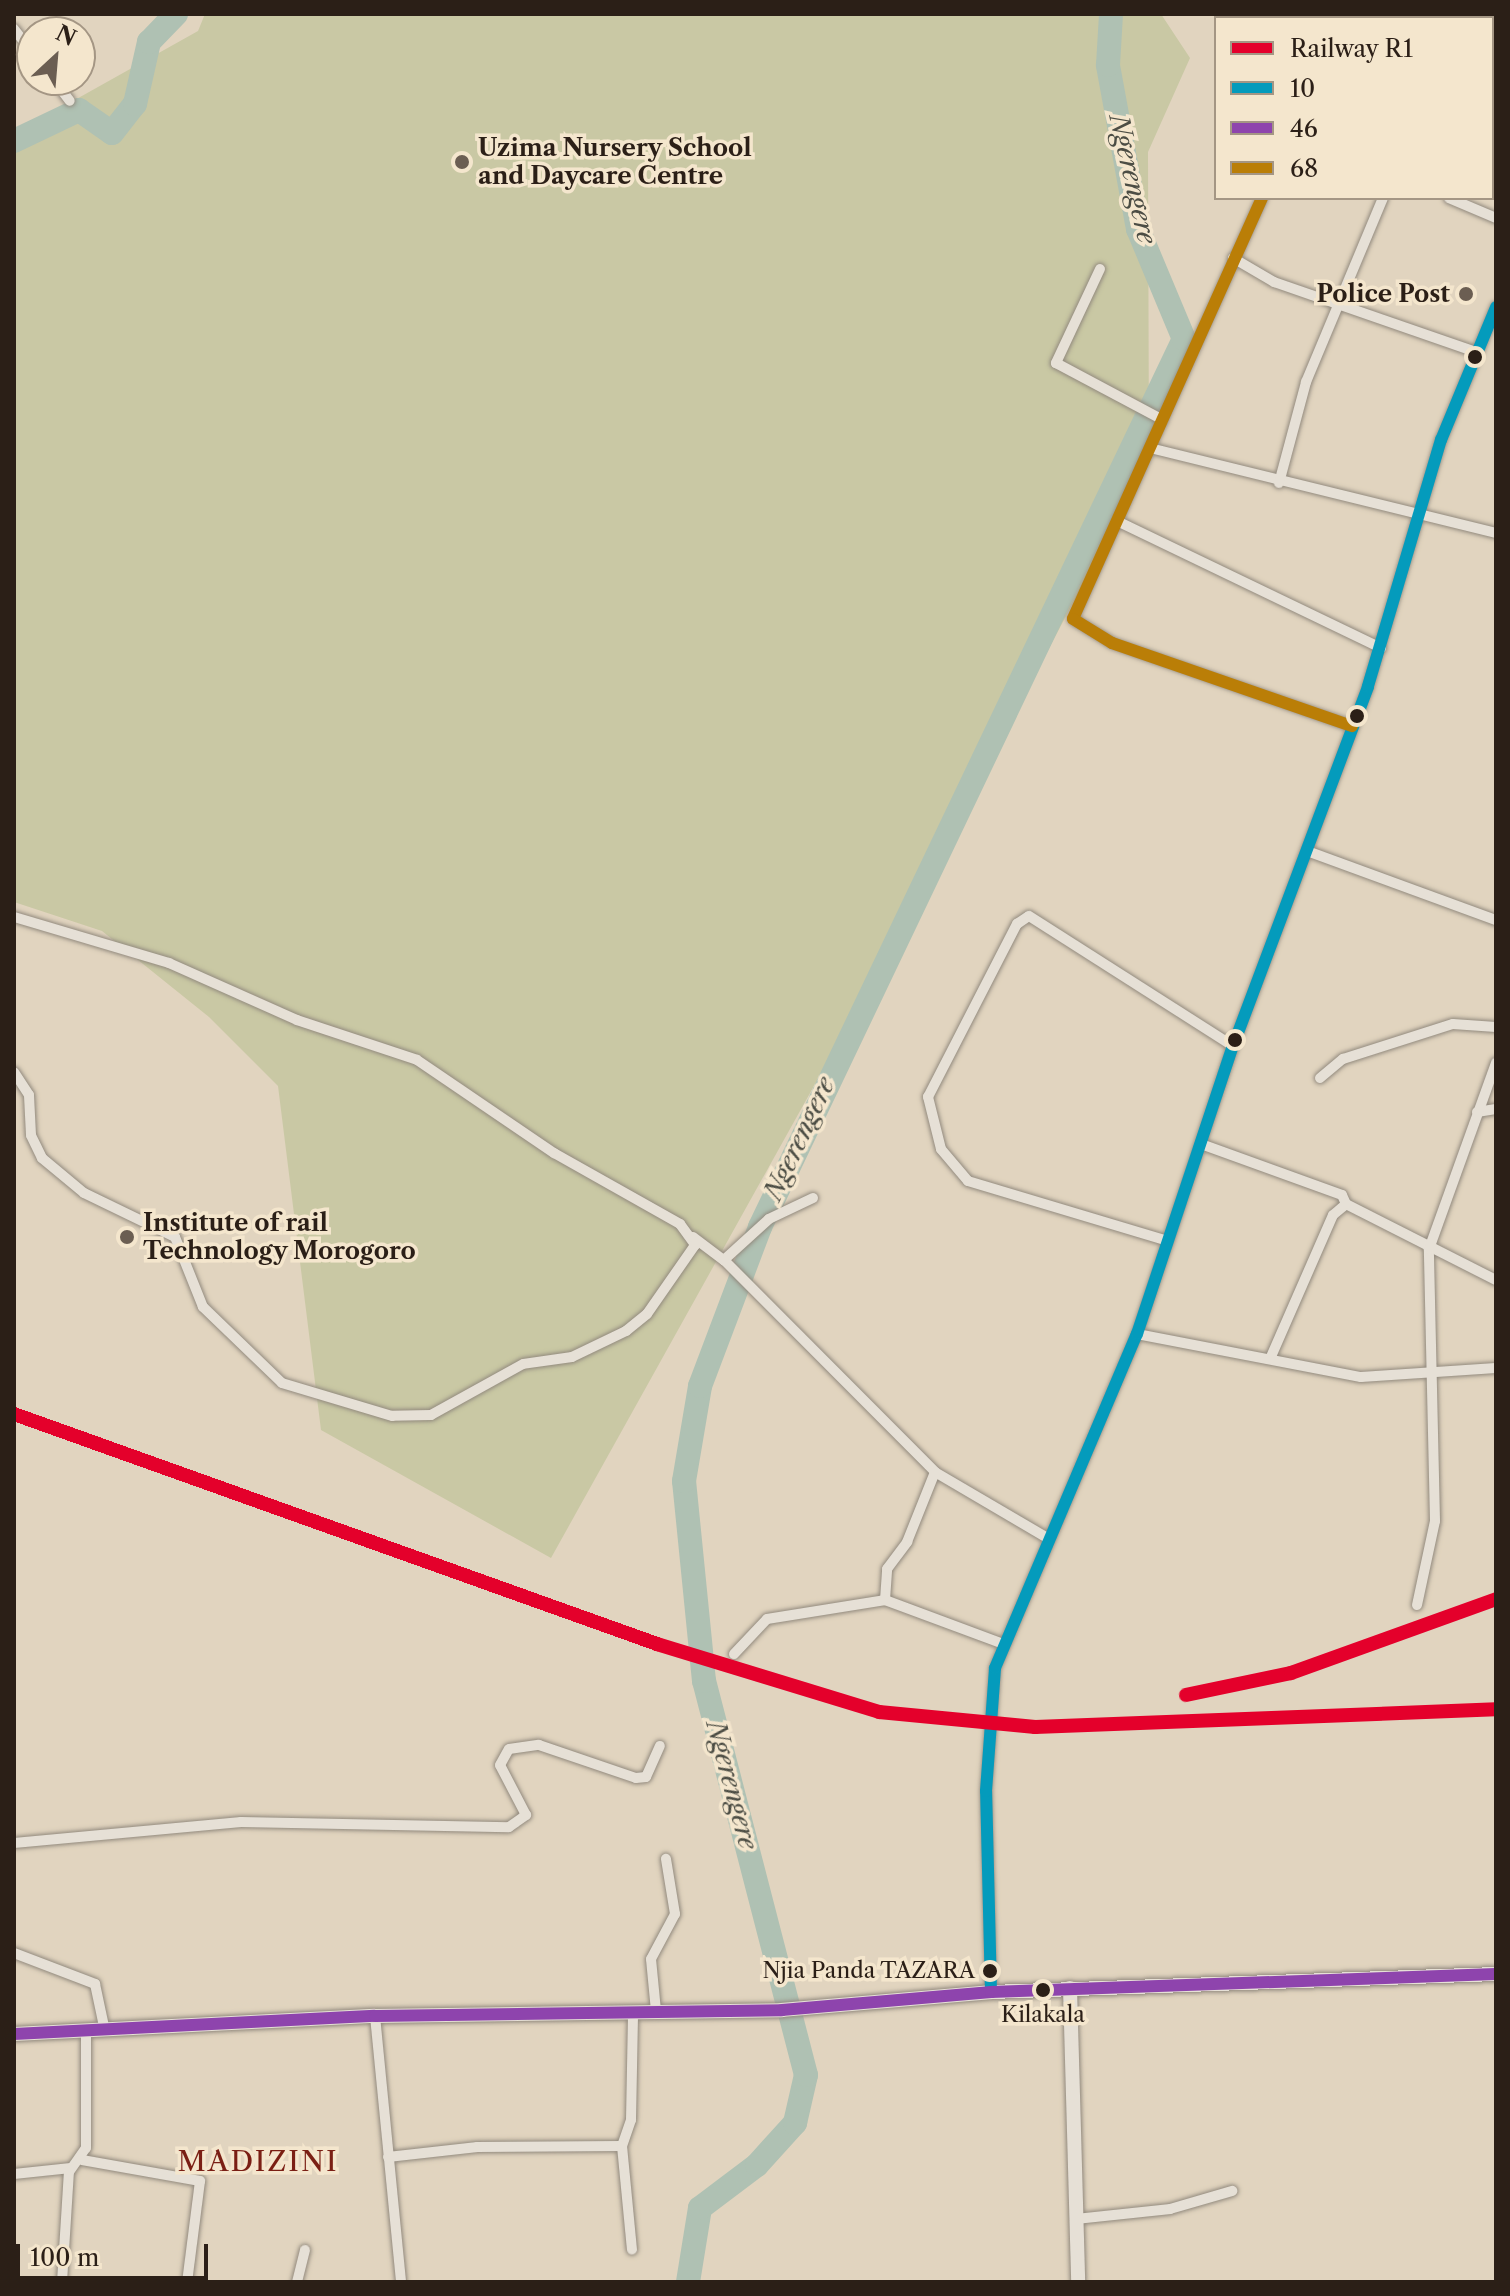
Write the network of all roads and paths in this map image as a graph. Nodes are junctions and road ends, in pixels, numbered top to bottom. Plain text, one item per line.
1 (66, 96) edge
2 (70, 101) dead end
3 (1261, 200) edge
4 (1382, 200) edge
5 (1454, 200) edge
6 (1496, 218) edge
7 (1233, 258) junction
8 (1100, 269) dead end
9 (1337, 306) junction
10 (1496, 307) edge
11 (1473, 351) junction
12 (1163, 420) junction
13 (1150, 448) junction
14 (1279, 483) junction
15 (1418, 515) junction
16 (1117, 521) junction
17 (1496, 533) edge
18 (1381, 648) junction
19 (1352, 726) junction
20 (1307, 851) junction
21 (14, 917) edge
22 (1496, 920) edge
23 (1496, 1027) edge
24 (1233, 1046) junction
25 (1496, 1063) edge
26 (14, 1072) edge
27 (1320, 1078) dead end
28 (1496, 1109) edge
29 (1477, 1112) junction
30 (1201, 1144) junction
31 (813, 1198) dead end
32 (1346, 1204) junction
33 (693, 1237) junction
34 (1168, 1241) junction
35 (1429, 1249) junction
36 (724, 1260) junction
37 (1496, 1280) edge
38 (1137, 1334) junction
39 (1270, 1359) junction
40 (1496, 1368) edge
41 (1437, 1372) junction
42 (935, 1472) junction
43 (1049, 1539) junction
44 (885, 1600) junction
45 (1417, 1605) dead end
46 (1003, 1644) junction
47 (734, 1654) dead end
48 (660, 1746) dead end
49 (14, 1843) edge
50 (666, 1859) dead end
51 (14, 1953) edge
52 (1496, 1974) edge
53 (1070, 1988) junction
54 (991, 1992) junction
55 (633, 2011) junction
56 (656, 2011) junction
57 (375, 2016) junction
58 (105, 2031) junction
59 (86, 2032) junction
60 (14, 2034) edge
61 (622, 2146) junction
62 (388, 2157) junction
63 (82, 2160) junction
64 (71, 2168) junction
65 (14, 2174) edge
66 (1232, 2191) dead end
67 (1076, 2219) junction
68 (305, 2250) dead end
69 (632, 2250) dead end
70 (62, 2282) edge
71 (187, 2282) edge
72 (297, 2282) edge
73 (401, 2282) edge
74 (1078, 2282) edge

1 - 2 street
3 - 7 street
4 - 9 street
5 - 6 street
7 - 9 street
7 - 12 street
8 - 12 street
9 - 11 street
9 - 14 street
10 - 11 street
11 - 15 street
12 - 13 street
13 - 14 street
13 - 16 street
14 - 15 street
15 - 17 street
15 - 18 street
16 - 18 street
16 - 19 street
18 - 19 street
19 - 20 street
20 - 22 street
20 - 24 street
21 - 33 street
23 - 27 street
24 - 30 street
24 - 34 street
25 - 29 street
26 - 33 street
28 - 29 street
29 - 35 street
30 - 32 street
30 - 34 street
31 - 36 street
32 - 35 street
32 - 39 street
33 - 36 street
34 - 38 street
35 - 37 street
35 - 41 street
36 - 42 street
38 - 39 street
38 - 43 street
39 - 41 street
40 - 41 street
41 - 45 street
42 - 43 street
42 - 44 street
43 - 46 street
44 - 46 street
44 - 47 street
46 - 54 street
48 - 49 street
50 - 56 street
51 - 58 street
52 - 53 main road
53 - 54 main road
53 - 67 main road
54 - 56 main road
55 - 56 main road
55 - 57 main road
55 - 61 street
57 - 58 main road
57 - 62 street
58 - 59 main road
59 - 60 main road
59 - 63 street
61 - 62 street
61 - 69 street
62 - 73 street
63 - 64 street
63 - 71 street
64 - 65 street
64 - 70 street
66 - 67 street
67 - 74 main road
68 - 72 street

